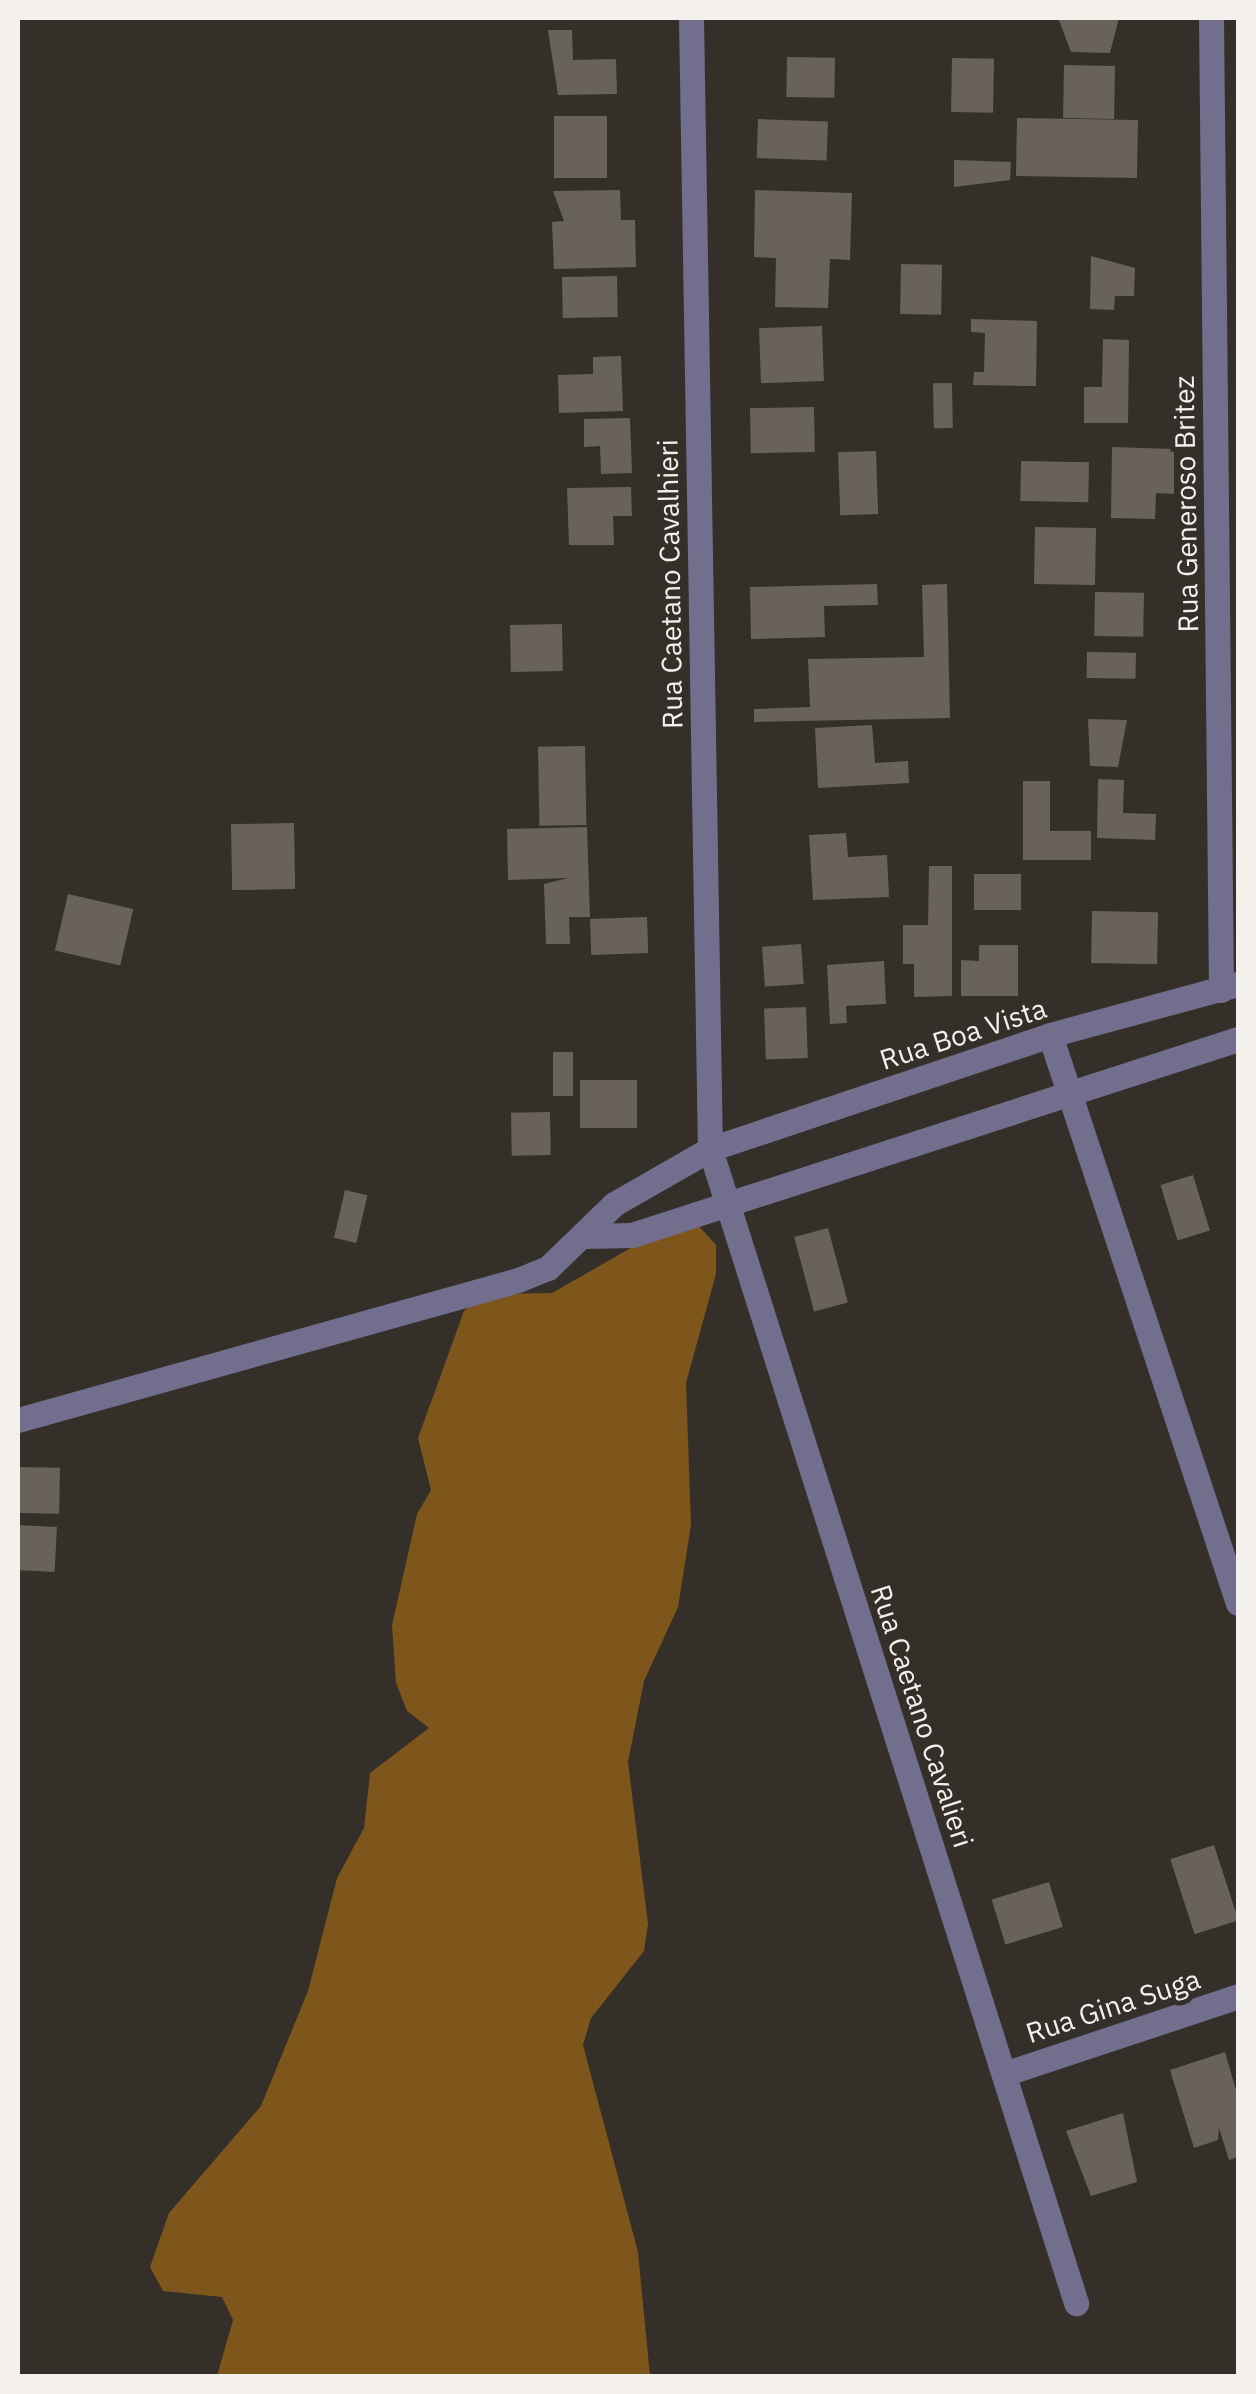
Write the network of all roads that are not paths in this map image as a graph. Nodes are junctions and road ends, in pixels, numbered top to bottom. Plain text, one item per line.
1 (691, 18) edge
2 (1211, 18) edge
3 (1230, 987) edge
4 (1050, 1036) junction
5 (1238, 1039) edge
6 (1070, 1092) junction
7 (710, 1149) junction
8 (724, 1204) junction
9 (584, 1236) junction
10 (18, 1420) edge
11 (1238, 1603) edge
12 (1238, 1996) edge
13 (1007, 2073) junction
14 (1076, 2303) dead end

1 - 7 street, Rua Caetano Cavalhieri
2 - 3 street, Rua Generoso Britez
3 - 4 street, Rua Boa Vista
4 - 6 street
4 - 7 street, Rua Boa Vista
5 - 6 street
6 - 8 street
6 - 11 street
7 - 8 street, Rua Caetano Cavalieri
7 - 9 street, Rua Boa Vista
8 - 9 street
8 - 13 street, Rua Caetano Cavalieri
9 - 10 street, Rua Boa Vista
12 - 13 street, Rua Gina Suga
13 - 14 street, Rua Caetano Cavalieri

